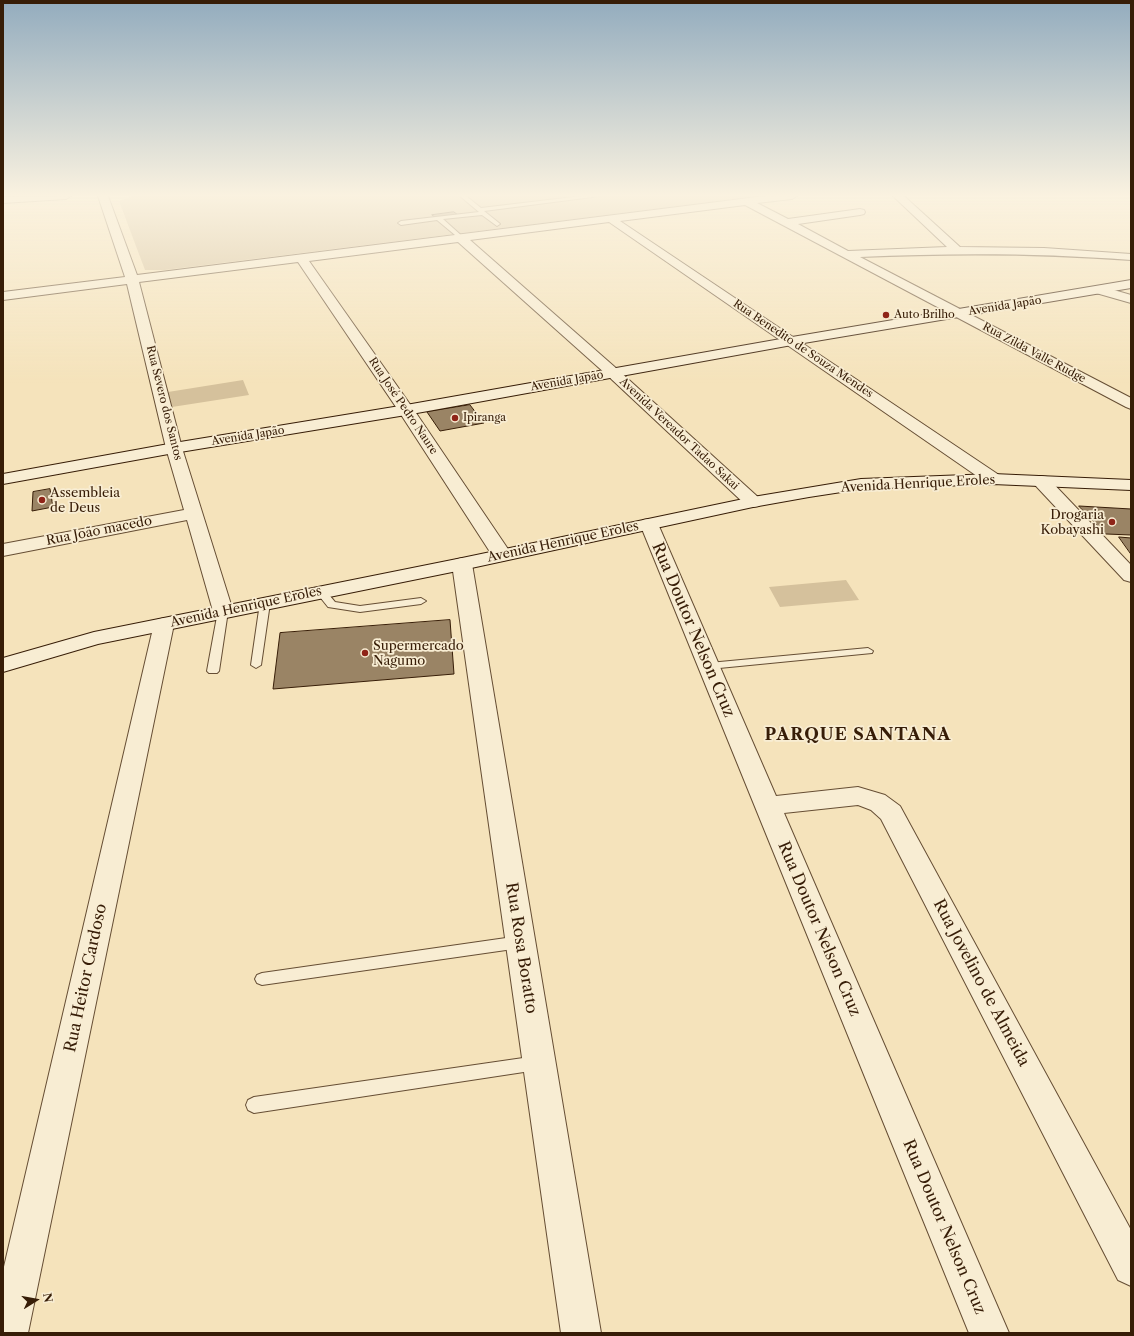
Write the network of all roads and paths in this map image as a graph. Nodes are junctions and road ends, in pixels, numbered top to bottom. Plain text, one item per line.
1 (125, 258) edge
2 (298, 258) edge
3 (301, 258) edge
4 (485, 258) edge
5 (669, 258) edge
6 (854, 258) edge
7 (132, 279) junction
8 (1131, 284) edge
9 (1104, 291) junction
10 (1131, 295) edge
11 (3, 296) edge
12 (1131, 299) edge
13 (959, 314) junction
14 (792, 341) junction
15 (612, 372) junction
16 (1131, 404) edge
17 (406, 410) junction
18 (174, 448) junction
19 (3, 479) edge
20 (993, 479) junction
21 (1041, 481) junction
22 (1131, 485) edge
23 (752, 502) junction
24 (194, 513) junction
25 (649, 524) junction
26 (3, 550) edge
27 (502, 555) junction
28 (462, 564) junction
29 (1131, 576) edge
30 (321, 592) junction
31 (421, 601) dead end
32 (265, 603) junction
33 (223, 611) junction
34 (164, 624) junction
35 (868, 651) dead end
36 (3, 665) edge
37 (256, 665) dead end
38 (709, 666) junction
39 (213, 671) dead end
40 (768, 806) junction
41 (520, 942) junction
42 (262, 979) dead end
43 (539, 1063) junction
44 (254, 1104) dead end
45 (1131, 1267) edge
46 (8, 1333) edge
47 (581, 1333) edge
48 (989, 1333) edge

1 - 7 street, Rua Severo dos Santos
2 - 7 street
3 - 17 street, Rua José Pedro Naure
4 - 15 street, Avenida Vereador Tadao Sakai
5 - 14 street, Rua Benedito de Souza Mendes
6 - 13 street, Rua Zilda Valle Rudge
7 - 11 street
7 - 18 street, Rua Severo dos Santos
8 - 9 street, Avenida Japão
9 - 10 street
9 - 12 street
9 - 13 street, Avenida Japão
13 - 14 street, Avenida Japão
13 - 16 street, Rua Zilda Valle Rudge
14 - 15 street, Avenida Japão
14 - 20 street, Rua Benedito de Souza Mendes
15 - 17 street, Avenida Japão
15 - 23 street, Avenida Vereador Tadao Sakai
17 - 18 street, Avenida Japão
17 - 27 street, Rua José Pedro Naure
18 - 19 street, Avenida Japão
18 - 24 street, Rua Severo dos Santos
20 - 21 street, Avenida Henrique Eroles
20 - 23 street, Avenida Henrique Eroles
21 - 22 street, Avenida Henrique Eroles
21 - 29 street
23 - 25 street, Avenida Henrique Eroles
24 - 26 street, Rua João macedo
24 - 33 street, Rua Severo dos Santos
25 - 27 street, Avenida Henrique Eroles
25 - 38 street, Rua Doutor Nelson Cruz
27 - 28 street, Avenida Henrique Eroles
28 - 30 street, Avenida Henrique Eroles
28 - 41 street, Rua Rosa Boratto
30 - 31 lane
30 - 32 street, Avenida Henrique Eroles
32 - 33 street, Avenida Henrique Eroles
32 - 37 lane
33 - 34 street, Avenida Henrique Eroles
33 - 39 lane
34 - 36 street, Avenida Henrique Eroles
34 - 46 street, Rua Heitor Cardoso
35 - 38 lane
38 - 40 street, Rua Doutor Nelson Cruz
40 - 45 street, Rua Jovelino de Almeida
40 - 48 street, Rua Doutor Nelson Cruz
41 - 42 lane
41 - 43 street, Rua Rosa Boratto
43 - 44 lane
43 - 47 street, Rua Rosa Boratto

